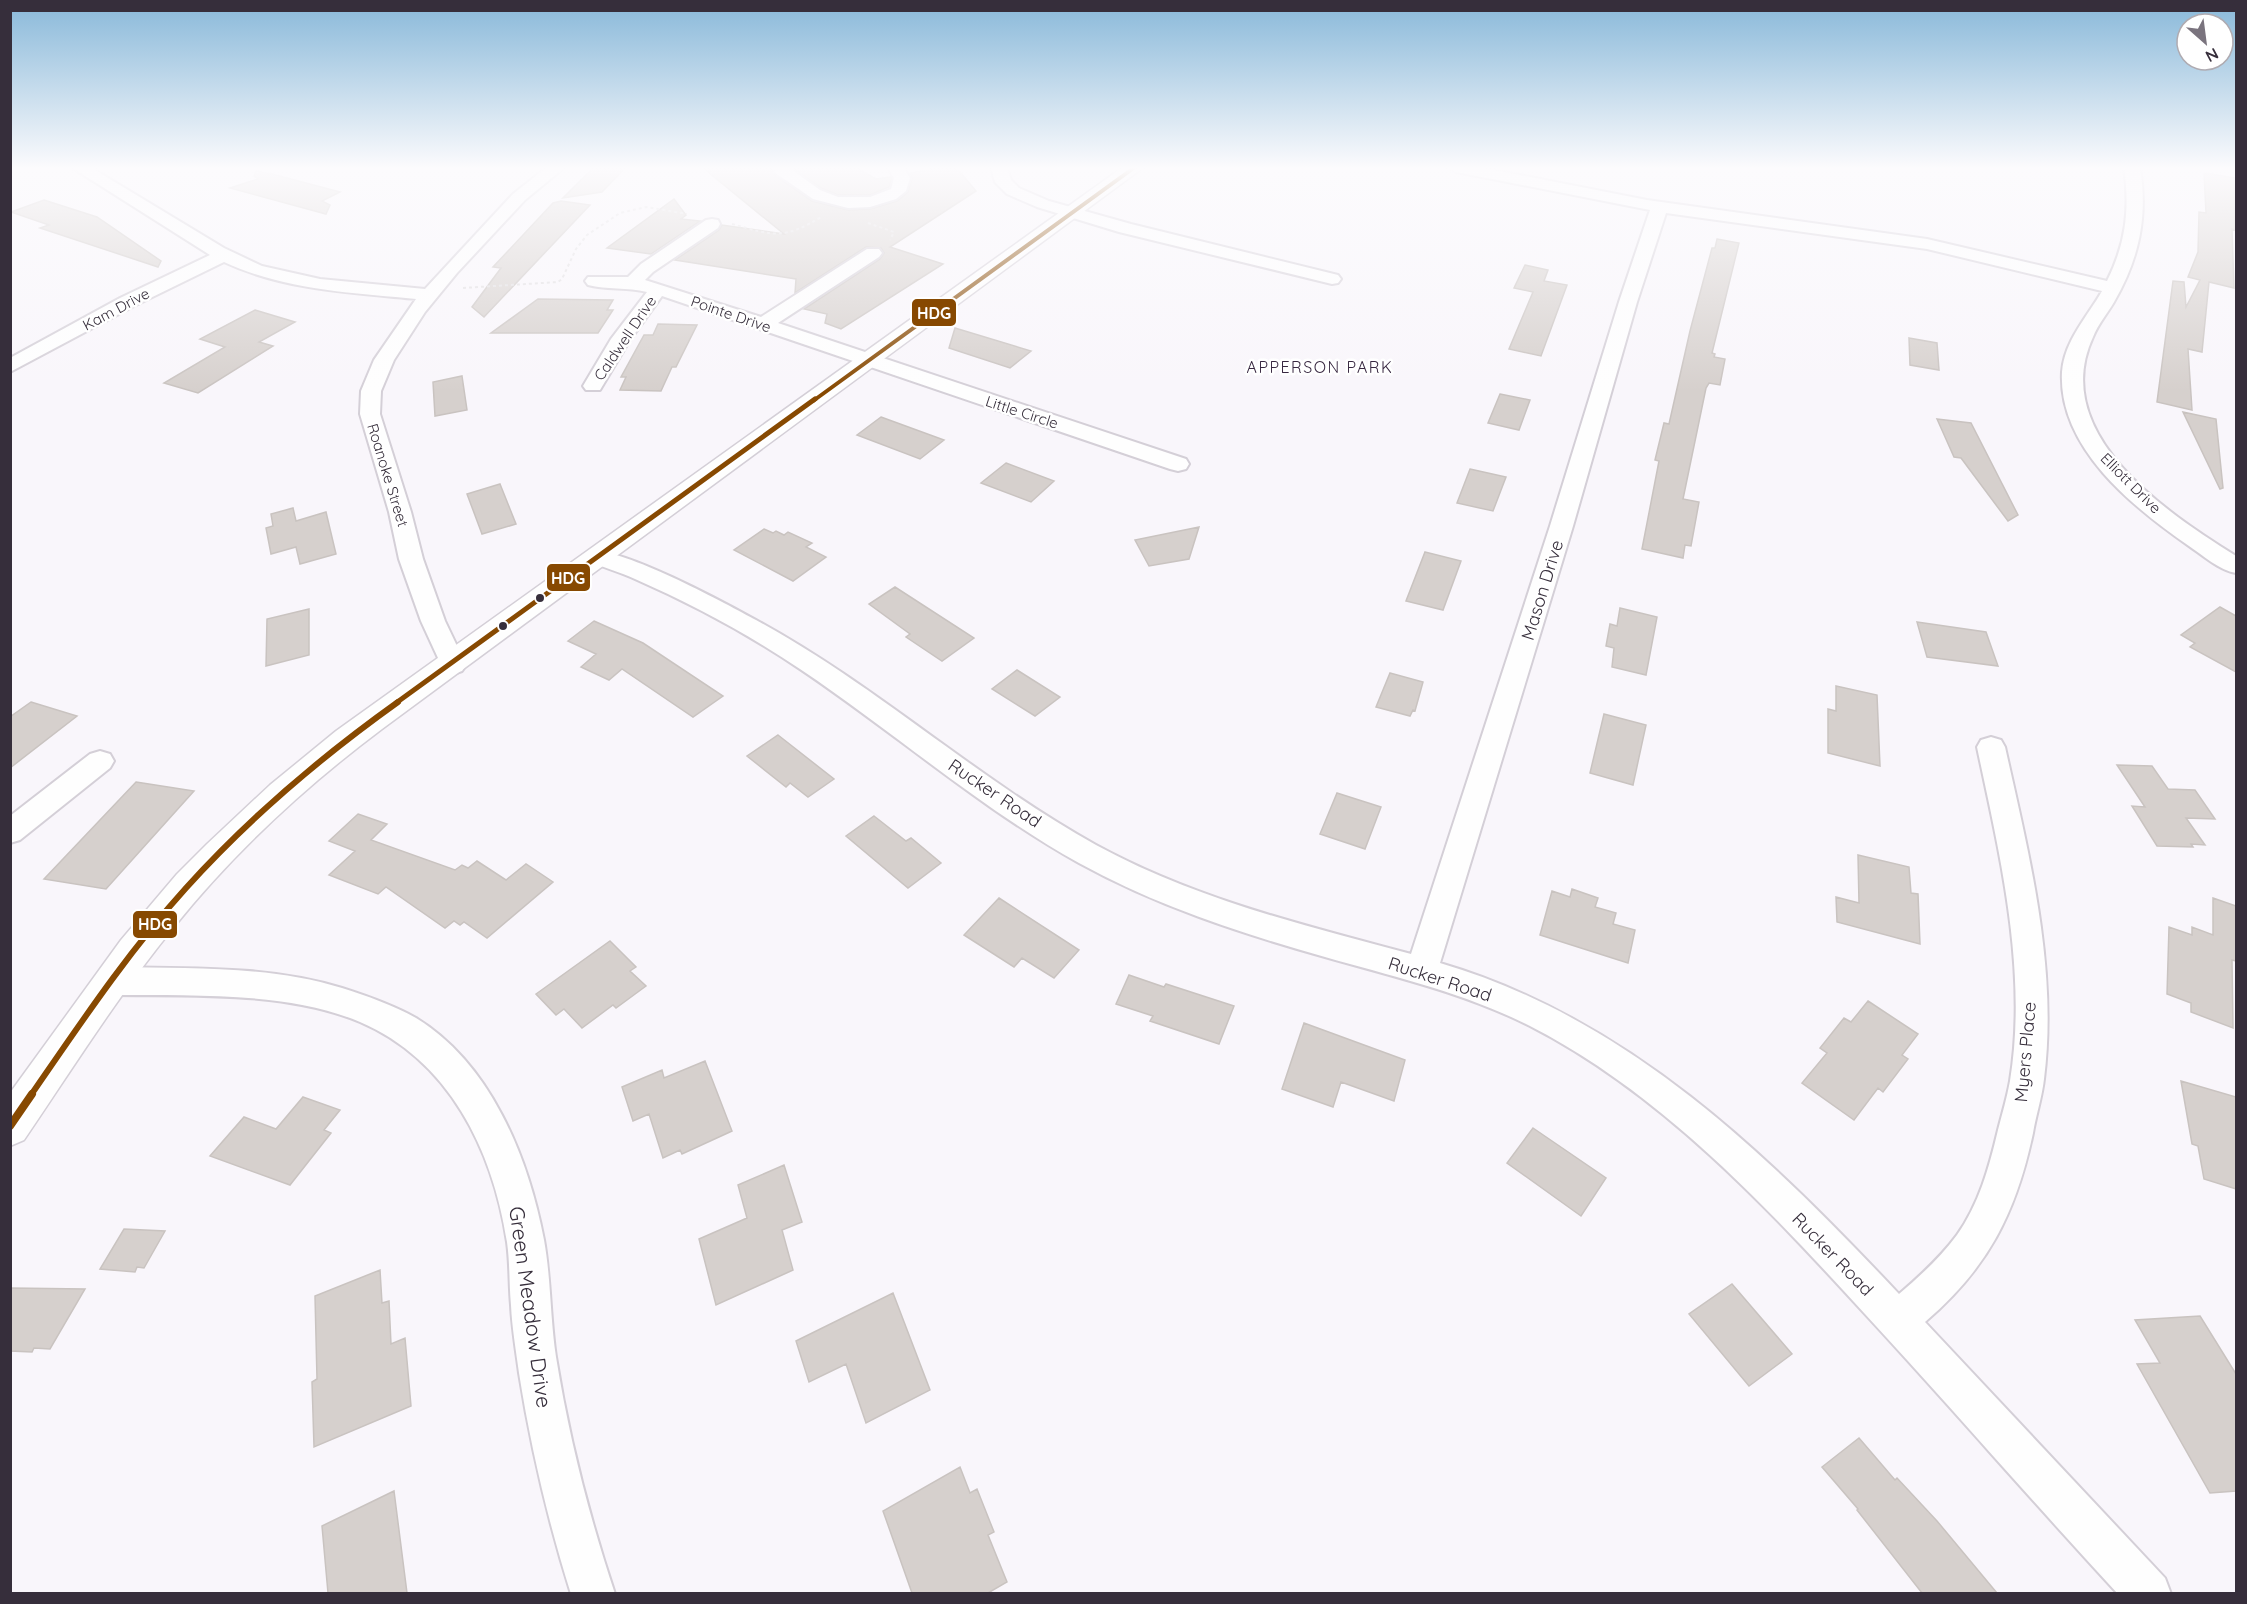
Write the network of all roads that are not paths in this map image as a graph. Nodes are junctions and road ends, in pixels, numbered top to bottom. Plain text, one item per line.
1 (202, 242) edge
2 (477, 242) edge
3 (686, 242) edge
4 (1031, 242) edge
5 (1185, 242) edge
6 (1648, 242) edge
7 (1918, 242) edge
8 (2133, 242) edge
9 (873, 253) dead end
10 (224, 255) junction
11 (1332, 279) dead end
12 (594, 281) dead end
13 (632, 283) junction
14 (2113, 288) junction
15 (658, 289) junction
16 (429, 296) junction
17 (762, 324) junction
18 (866, 360) junction
19 (10, 366) edge
20 (593, 387) dead end
21 (1178, 464) dead end
22 (599, 557) junction
23 (2236, 566) edge
24 (453, 665) junction
25 (1991, 747) dead end
26 (100, 761) dead end
27 (10, 832) edge
28 (1421, 972) junction
29 (113, 981) junction
30 (10, 1127) edge
31 (1897, 1320) junction
32 (593, 1593) edge
33 (2148, 1593) edge

1 - 10 street
2 - 16 street, Roanoke Street
3 - 13 street
4 - 18 main road
5 - 11 street
6 - 28 street, Mason Drive
7 - 14 street
8 - 14 street, Elliott Drive
9 - 17 street
10 - 16 street
10 - 19 street, Kam Drive
12 - 13 street, Pointe Drive
13 - 15 street, Pointe Drive
14 - 23 street, Elliott Drive
15 - 17 street, Pointe Drive
15 - 20 street, Caldwell Drive
16 - 24 street, Roanoke Street
17 - 18 street, Pointe Drive
18 - 21 street, Little Circle
18 - 22 main road
22 - 24 main road
22 - 28 street, Rucker Road
24 - 29 main road
25 - 31 street, Myers Place
26 - 27 street
28 - 31 street, Rucker Road
29 - 30 main road
29 - 32 street, Green Meadow Drive
31 - 33 street, Rucker Road

